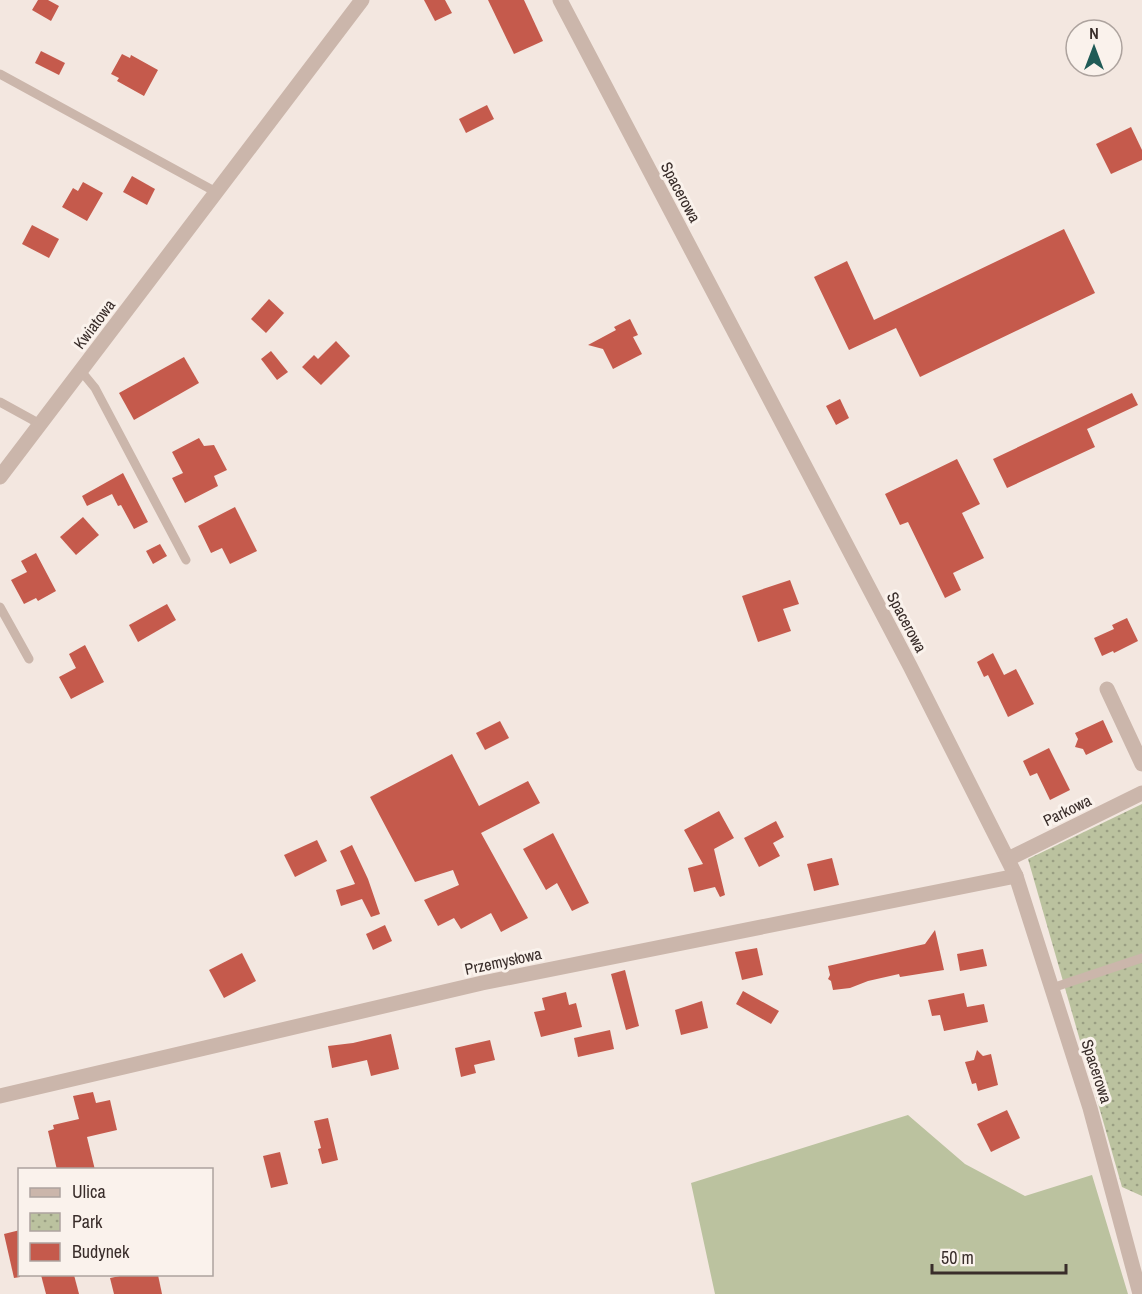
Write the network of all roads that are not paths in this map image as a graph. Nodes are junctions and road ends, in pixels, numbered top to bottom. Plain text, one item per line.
1 (362, 0) edge
2 (560, 0) edge
3 (0, 74) edge
4 (216, 192) junction
5 (81, 371) junction
6 (0, 402) edge
7 (40, 424) junction
8 (0, 477) edge
9 (186, 560) dead end
10 (0, 607) edge
11 (29, 659) dead end
12 (1107, 689) dead end
13 (1142, 764) edge
14 (1142, 793) edge
15 (1008, 859) junction
16 (1016, 876) junction
17 (1142, 958) edge
18 (1052, 988) junction
19 (0, 1096) edge
20 (1140, 1294) edge

1 - 4 street, Kwiatowa
2 - 15 street, Spacerowa
3 - 4 lane
4 - 5 street, Kwiatowa
5 - 7 street, Kwiatowa
5 - 9 lane
6 - 7 lane
7 - 8 street, Kwiatowa
10 - 11 lane
12 - 13 street
14 - 15 street, Parkowa
15 - 16 street, Spacerowa
16 - 18 street, Spacerowa
16 - 19 street, Przemysłowa
17 - 18 lane
18 - 20 street, Spacerowa

